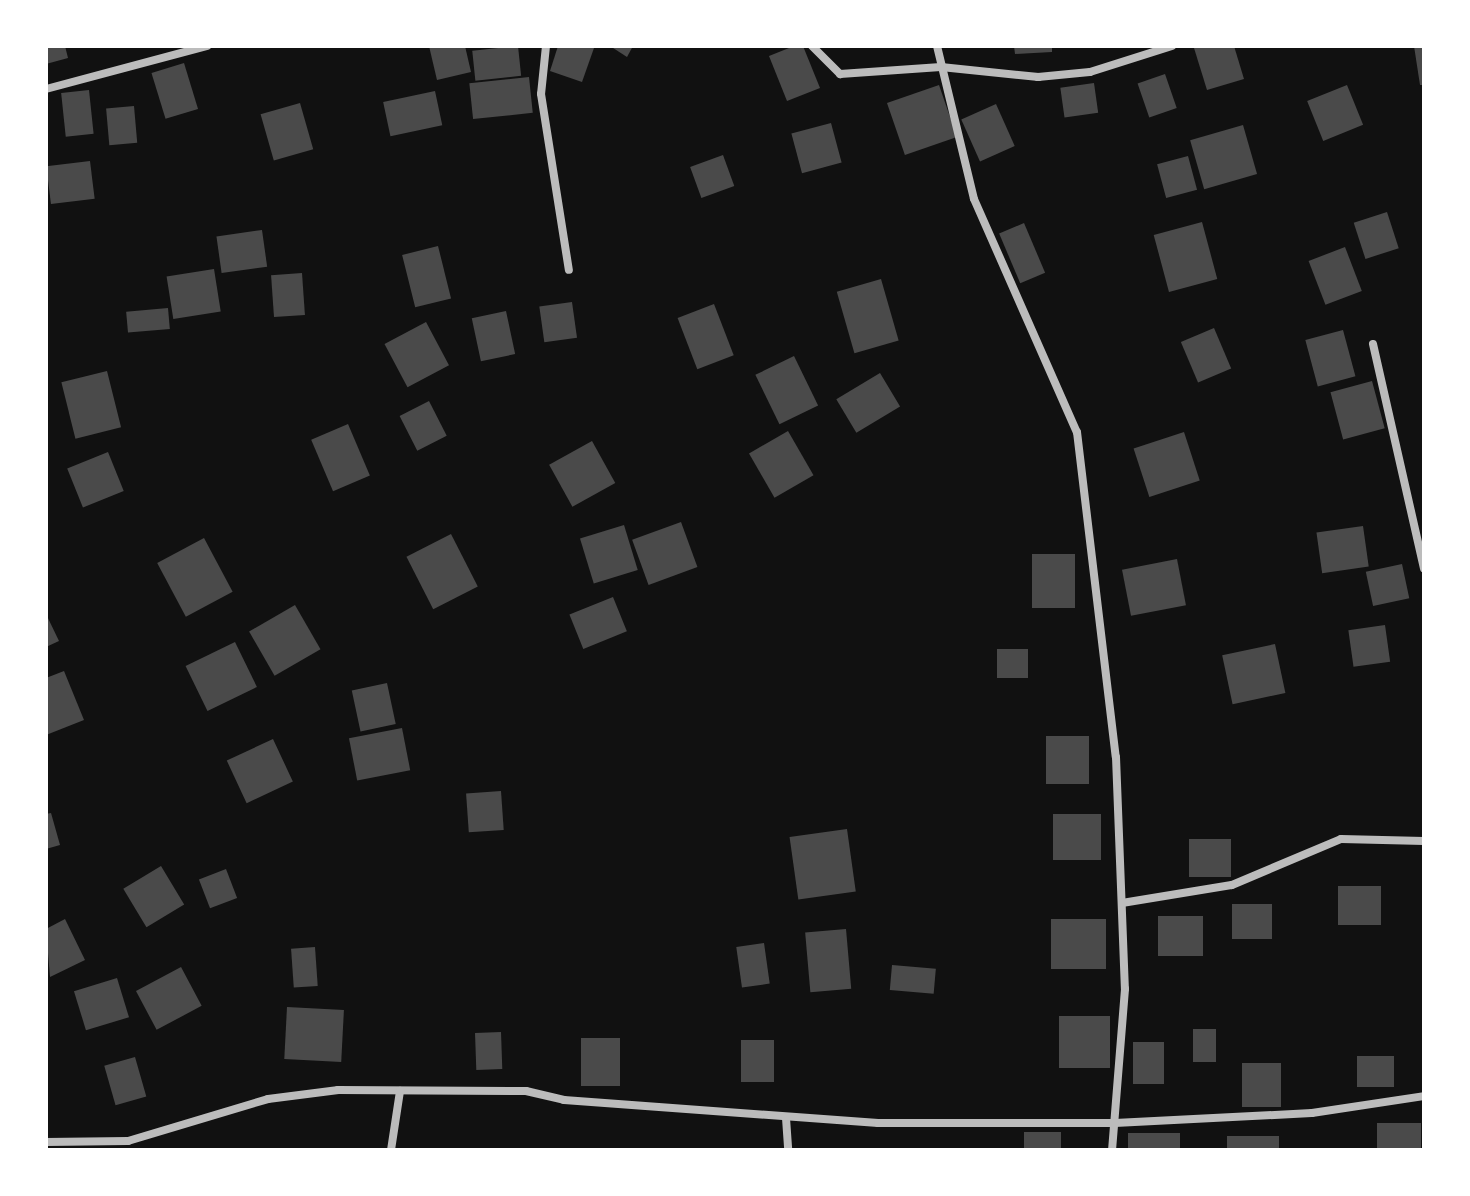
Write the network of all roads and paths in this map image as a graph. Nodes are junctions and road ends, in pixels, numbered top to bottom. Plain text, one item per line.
1 (207, 46) edge
2 (546, 46) edge
3 (812, 46) edge
4 (937, 46) edge
5 (1172, 46) edge
6 (941, 67) junction
7 (46, 89) edge
8 (569, 270) dead end
9 (1373, 344) dead end
10 (1424, 568) edge
11 (1424, 841) edge
12 (1122, 903) junction
13 (400, 1091) junction
14 (1424, 1096) edge
15 (786, 1118) junction
16 (1115, 1123) junction
17 (46, 1142) edge
18 (391, 1150) edge
19 (788, 1150) edge
20 (1112, 1150) edge

1 - 7 street
2 - 8 street
3 - 6 street
4 - 6 street
5 - 6 street
6 - 12 street
9 - 10 street
11 - 12 street
12 - 16 street
13 - 15 street
13 - 17 street
13 - 18 street
14 - 16 street
15 - 16 street
15 - 19 street
16 - 20 street

